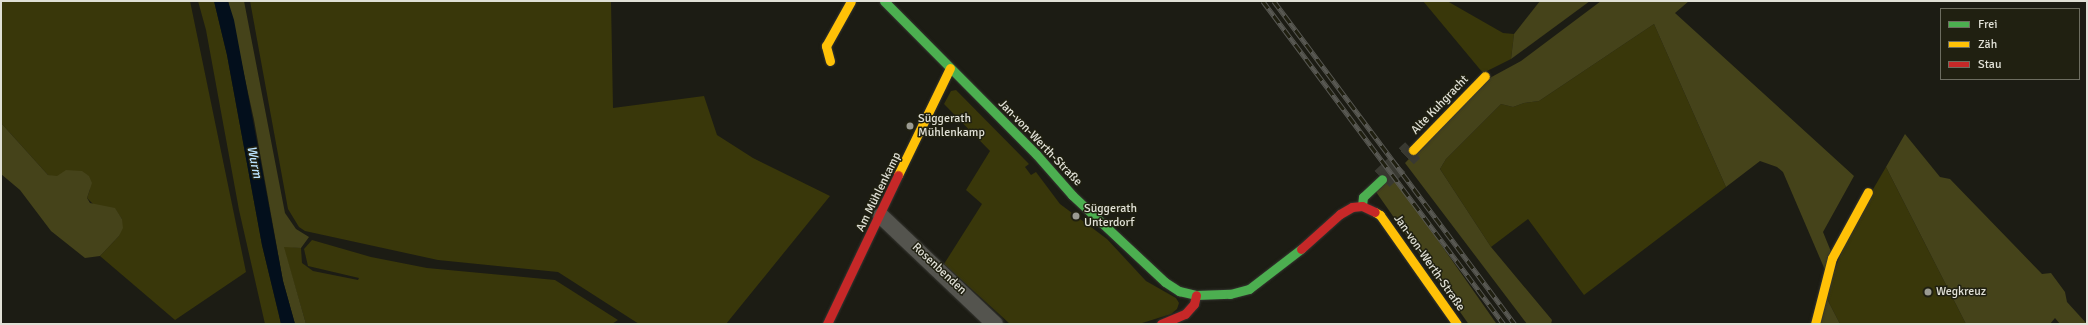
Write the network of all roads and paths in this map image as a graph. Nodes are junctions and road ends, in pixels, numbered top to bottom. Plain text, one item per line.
1 (851, 1) edge
2 (884, 1) edge
3 (830, 61) dead end
4 (950, 68) junction
5 (1485, 76) dead end
6 (1413, 150) tunnel mouth
7 (1382, 179) tunnel mouth
8 (1868, 192) dead end
9 (1362, 206) junction
10 (881, 216) junction
11 (1196, 295) junction
12 (827, 324) edge
13 (995, 324) edge
14 (1160, 324) edge
15 (1457, 324) edge
16 (1815, 324) edge

1 - 3 main road
2 - 4 main road, Jan-von-Werth-Straße
4 - 10 main road, Am Mühlenkamp
4 - 11 main road, Jan-von-Werth-Straße
5 - 6 main road, Alte Kuhgracht
7 - 9 main road
8 - 16 main road
9 - 11 main road, Jan-von-Werth-Straße
9 - 15 main road, Jan-von-Werth-Straße
10 - 12 main road, Am Mühlenkamp
10 - 13 street, Rosenbenden
11 - 14 main road

